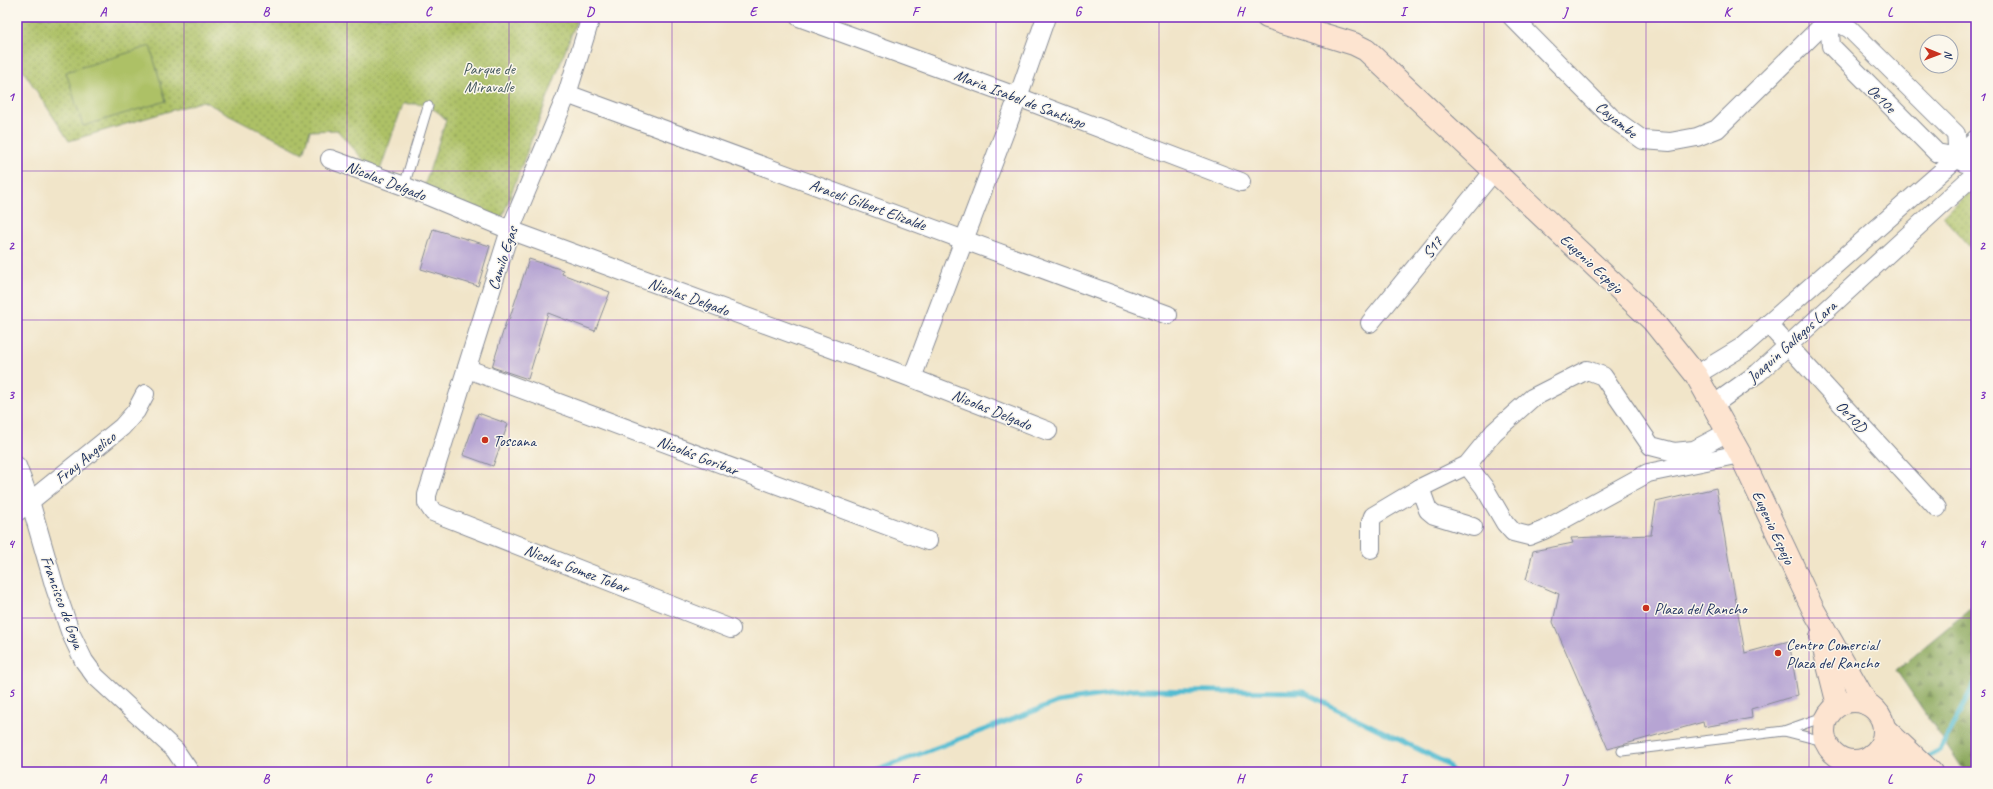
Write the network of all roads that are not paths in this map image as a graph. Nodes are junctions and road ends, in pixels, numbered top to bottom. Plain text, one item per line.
1 (591, 17) edge
2 (799, 17) edge
3 (1046, 17) edge
4 (1267, 17) edge
5 (1512, 17) edge
6 (1828, 18) edge
7 (567, 94) junction
8 (1018, 97) junction
9 (428, 106) dead end
10 (1976, 139) edge
11 (1958, 157) junction
12 (330, 159) dead end
13 (1494, 171) junction
14 (1975, 174) edge
15 (1241, 182) dead end
16 (404, 186) junction
17 (510, 230) junction
18 (964, 239) junction
19 (1849, 253) junction
20 (1867, 273) junction
21 (1168, 315) dead end
22 (1370, 323) dead end
23 (1768, 324) junction
24 (1788, 345) junction
25 (468, 369) junction
26 (1696, 375) junction
27 (912, 378) junction
28 (145, 394) dead end
29 (1713, 405) junction
30 (1048, 431) dead end
31 (1728, 432) junction
32 (1651, 446) junction
33 (1740, 454) junction
34 (1467, 465) junction
35 (17, 466) edge
36 (1648, 473) junction
37 (1420, 488) junction
38 (427, 503) joint
39 (24, 506) edge
40 (1937, 508) dead end
41 (1473, 527) dead end
42 (928, 541) dead end
43 (1371, 549) dead end
44 (1813, 609) junction
45 (731, 629) dead end
46 (1867, 704) junction
47 (1834, 710) junction
48 (1884, 728) junction
49 (1784, 730) junction
50 (1827, 742) junction
51 (1622, 751) dead end
52 (1872, 755) junction
53 (1927, 769) edge
54 (190, 772) edge

1 - 7 street, Camilo Egas
2 - 8 street, Maria Isabel de Santiago
3 - 8 street
4 - 13 street, Eugenio Espejo
5 - 6 street, Cayambe
6 - 11 street, Oe10e
6 - 11 street, Oe10e
7 - 17 street, Camilo Egas
7 - 18 street, Araceli Gilbert Elizalde
8 - 15 street, Maria Isabel de Santiago
8 - 18 street
9 - 16 lane
10 - 11 street, Joaquin Gallegos Lara
11 - 14 street
11 - 19 street, Joaquin Gallegos Lara
12 - 16 street, Nicolas Delgado
13 - 22 street, S17
13 - 26 street, Eugenio Espejo
14 - 20 street, Joaquin Gallegos Lara
16 - 17 street, Nicolas Delgado
17 - 25 street, Camilo Egas
17 - 27 street, Nicolas Delgado
18 - 21 street, Araceli Gilbert Elizalde
18 - 27 street
19 - 20 street
19 - 23 street, Joaquin Gallegos Lara
20 - 24 street, Joaquin Gallegos Lara
23 - 24 street, Oe10D
23 - 26 street, Joaquin Gallegos Lara
24 - 29 street, Joaquin Gallegos Lara
24 - 40 street, Oe10D
25 - 38 street, Camilo Egas
25 - 42 street, Nicolás Goribar
26 - 29 street, Eugenio Espejo
27 - 30 street, Nicolas Delgado
28 - 39 street, Fray Angelico
29 - 31 street, Eugenio Espejo
31 - 32 street
31 - 33 street, Eugenio Espejo
32 - 34 street
32 - 36 street
33 - 36 street
33 - 44 street, Eugenio Espejo
34 - 36 street
34 - 37 street
35 - 39 street, Francisco de Goya
37 - 41 street
37 - 43 street
38 - 45 street, Nicolas Gomez Tobar
39 - 54 street, Francisco de Goya
44 - 46 street, Eugenio Espejo
44 - 47 street, Eugenio Espejo
46 - 47 street
46 - 48 street
47 - 49 lane
47 - 50 street
48 - 52 street
48 - 53 street
49 - 50 lane
49 - 51 lane
50 - 52 street
52 - 53 street

